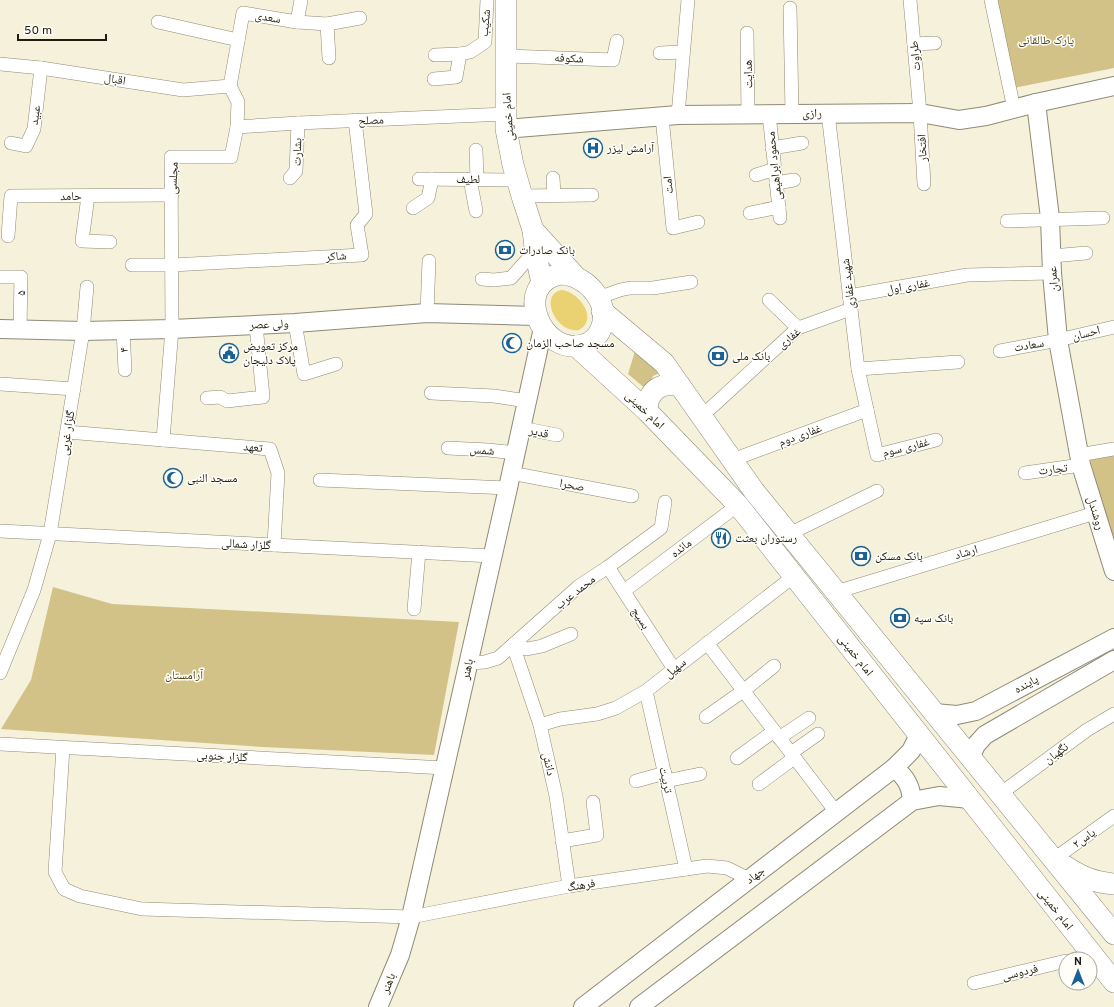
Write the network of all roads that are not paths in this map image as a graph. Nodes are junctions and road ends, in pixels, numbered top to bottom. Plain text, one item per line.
1 (301, 0) edge
2 (483, 0) edge
3 (688, 0) edge
4 (910, 0) edge
5 (991, 0) edge
6 (500, 1) edge
7 (790, 8) dead end
8 (360, 18) dead end
9 (158, 22) dead end
10 (297, 22) junction
11 (327, 24) junction
12 (747, 33) dead end
13 (238, 40) junction
14 (617, 40) dead end
15 (935, 43) dead end
16 (914, 44) junction
17 (683, 52) junction
18 (660, 53) dead end
19 (460, 54) junction
20 (436, 55) dead end
21 (506, 56) junction
22 (329, 58) dead end
23 (0, 64) edge
24 (41, 68) junction
25 (434, 79) dead end
26 (230, 86) junction
27 (1114, 86) edge
28 (1036, 103) junction
29 (1014, 109) junction
30 (792, 113) junction
31 (828, 113) junction
32 (920, 113) junction
33 (748, 114) junction
34 (769, 114) junction
35 (670, 116) junction
36 (354, 120) junction
37 (506, 122) junction
38 (298, 123) junction
39 (237, 126) junction
40 (10, 143) dead end
41 (802, 143) dead end
42 (772, 148) junction
43 (476, 150) dead end
44 (775, 169) junction
45 (756, 175) dead end
46 (290, 178) dead end
47 (553, 178) dead end
48 (418, 179) dead end
49 (432, 179) junction
50 (474, 179) junction
51 (794, 180) dead end
52 (776, 183) junction
53 (924, 184) dead end
54 (519, 188) junction
55 (172, 195) junction
56 (554, 195) junction
57 (592, 195) dead end
58 (88, 196) junction
59 (413, 208) dead end
60 (476, 211) dead end
61 (750, 212) dead end
62 (1050, 218) junction
63 (1103, 218) dead end
64 (1007, 221) dead end
65 (698, 222) dead end
66 (534, 230) junction
67 (8, 236) dead end
68 (110, 242) dead end
69 (1086, 253) dead end
70 (536, 256) junction
71 (429, 261) dead end
72 (1052, 264) junction
73 (132, 265) dead end
74 (172, 265) junction
75 (575, 276) junction
76 (0, 277) edge
77 (482, 279) dead end
78 (691, 282) dead end
79 (542, 284) junction
80 (86, 287) dead end
81 (769, 300) dead end
82 (850, 303) junction
83 (600, 305) junction
84 (427, 313) junction
85 (540, 322) junction
86 (295, 323) junction
87 (256, 325) junction
88 (1114, 326) edge
89 (798, 328) junction
90 (0, 329) edge
91 (172, 329) junction
92 (20, 330) junction
93 (123, 330) junction
94 (83, 331) junction
95 (1058, 340) junction
96 (576, 346) junction
97 (1000, 351) dead end
98 (958, 362) dead end
99 (336, 364) dead end
100 (858, 369) junction
101 (125, 370) dead end
102 (0, 384) edge
103 (680, 386) junction
104 (74, 389) junction
105 (431, 393) dead end
106 (206, 398) dead end
107 (527, 401) junction
108 (867, 410) junction
109 (648, 411) junction
110 (702, 416) junction
111 (521, 428) junction
112 (67, 432) junction
113 (557, 435) dead end
114 (163, 440) junction
115 (936, 440) dead end
116 (448, 448) dead end
117 (1114, 449) edge
118 (516, 453) junction
119 (877, 455) joint
120 (732, 460) junction
121 (1080, 460) junction
122 (1025, 473) dead end
123 (320, 480) dead end
124 (510, 481) junction
125 (877, 491) dead end
126 (632, 496) dead end
127 (665, 502) dead end
128 (738, 505) junction
129 (1095, 513) junction
130 (0, 531) edge
131 (50, 534) junction
132 (789, 534) junction
133 (274, 545) junction
134 (1110, 548) edge
135 (419, 552) junction
136 (492, 556) junction
137 (608, 567) junction
138 (1114, 572) edge
139 (794, 576) junction
140 (624, 591) junction
141 (836, 592) junction
142 (414, 609) dead end
143 (571, 634) dead end
144 (1114, 638) edge
145 (707, 643) junction
146 (513, 646) junction
147 (1114, 660) edge
148 (468, 663) junction
149 (774, 666) dead end
150 (674, 669) junction
151 (0, 673) edge
152 (646, 691) junction
153 (743, 691) junction
154 (934, 713) junction
155 (1114, 714) edge
156 (706, 717) dead end
157 (809, 718) dead end
158 (540, 725) junction
159 (776, 734) junction
160 (818, 734) dead end
161 (919, 735) junction
162 (0, 744) edge
163 (63, 748) junction
164 (793, 755) junction
165 (737, 758) dead end
166 (970, 758) junction
167 (445, 768) junction
168 (894, 768) junction
169 (700, 774) dead end
170 (665, 777) junction
171 (636, 781) dead end
172 (759, 784) dead end
173 (1000, 794) junction
174 (970, 799) junction
175 (912, 801) junction
176 (593, 802) dead end
177 (836, 812) junction
178 (1114, 816) edge
179 (562, 841) junction
180 (1054, 859) junction
181 (686, 869) junction
182 (749, 880) junction
183 (1114, 884) edge
184 (569, 886) junction
185 (411, 917) junction
186 (1114, 934) edge
187 (1080, 951) edge
188 (1058, 963) edge
189 (1098, 969) edge
190 (1114, 982) edge
191 (974, 983) dead end
192 (378, 1007) edge
193 (583, 1007) edge
194 (639, 1007) edge

1 - 10 street, سعدی
2 - 6 street
3 - 17 street
4 - 16 street, طراوت
5 - 29 street
6 - 19 street, شکیب
6 - 21 main road, امام خمینی
7 - 30 street
8 - 11 street
9 - 13 street
10 - 11 street
10 - 13 street, سعدی
11 - 22 street
12 - 33 street, هدایت
13 - 26 street, سعدی
14 - 21 street, شکوفه
15 - 16 street
16 - 32 street, طراوت
17 - 18 street
17 - 35 street
19 - 20 street, شکیب
19 - 25 street
21 - 37 main road, امام خمینی
23 - 24 street, اقبال
24 - 26 street, اقبال
24 - 40 street, عبید
26 - 39 street, مجلسی
27 - 28 street, رازی
28 - 29 street, رازی
28 - 62 street, عمران
29 - 32 street, رازی
30 - 31 street, رازی
30 - 34 street, رازی
31 - 32 street, رازی
31 - 82 street, شهید غفاری
32 - 53 street, افتخار
33 - 34 street, رازی
33 - 35 street, رازی
34 - 42 street, محمود ابراهیمی
35 - 37 street, رازی
35 - 65 street, امت
36 - 37 street, مصلح
36 - 38 street, مصلح
36 - 74 street, شاکر
37 - 54 main road, امام خمینی
38 - 39 street, مصلح
38 - 46 street, بشارت
39 - 55 street, مجلسی
41 - 42 street
42 - 44 street, محمود ابراهیمی
43 - 50 street
44 - 45 street
44 - 52 street, محمود ابراهیمی
47 - 56 street
48 - 49 street, لطیف
49 - 50 street, لطیف
49 - 59 street
50 - 54 street, لطیف
50 - 60 street
51 - 52 street
52 - 61 street, محمود ابراهیمی
54 - 56 street, لطیف
54 - 66 main road, امام خمینی
55 - 58 street, حامد
55 - 74 street, مجلسی
56 - 57 street, لطیف
58 - 67 street, حامد
58 - 68 street
62 - 63 street
62 - 64 street
62 - 72 street, عمران
66 - 70 main road, امام خمینی
66 - 75 main road, امام خمینی
69 - 72 street, غفاری اول
70 - 77 street
70 - 79 main road, امام خمینی
71 - 84 street
72 - 82 street, غفاری اول
72 - 95 street, عمران
73 - 74 street
74 - 91 street, مجلسی
75 - 79 main road
75 - 83 main road
76 - 92 street, ۵
78 - 83 street
79 - 85 main road
80 - 94 street, گلزار غربی
81 - 89 street
82 - 89 street, غفاری
82 - 100 street, شهید غفاری
83 - 96 main road
83 - 103 main road, امام خمینی
84 - 85 street, ولی عصر
84 - 86 street, ولی عصر
85 - 96 main road
85 - 107 street, باهنر
86 - 87 street, ولی عصر
86 - 99 street
87 - 91 street, ولی عصر
87 - 106 street
88 - 95 street, احسان
89 - 110 street, غفاری
90 - 92 street, ولی عصر
91 - 93 street, ولی عصر
91 - 114 street
92 - 94 street, ولی عصر
93 - 94 street, ولی عصر
93 - 101 street, ۴
94 - 104 street, گلزار غربی
95 - 97 street, سعادت
95 - 121 street, عمران
96 - 109 main road, امام خمینی
98 - 100 street
100 - 108 street, شهید غفاری
102 - 104 street
103 - 109 main road
103 - 110 main road, امام خمینی
104 - 112 street, گلزار غربی
105 - 107 street
107 - 111 street, باهنر
108 - 119 street, شهید غفاری
108 - 120 street, غفاری دوم
109 - 128 main road, امام خمینی
110 - 120 main road, امام خمینی
111 - 113 street, قدیر
111 - 118 street, باهنر
112 - 114 street, تعهد
112 - 131 street, گلزار غربی
114 - 133 street, تعهد
115 - 119 street, غفاری سوم
116 - 118 street, شمس
117 - 121 street, تجارت
118 - 124 street, باهنر
120 - 132 main road, امام خمینی
121 - 122 street, تجارت
121 - 129 street, روشندل
123 - 124 street, صحرا
124 - 126 street, صحرا
124 - 136 street, باهنر
125 - 132 street
127 - 137 street, محمد عرب
128 - 139 main road, امام خمینی
128 - 140 street, مائده
129 - 134 street, روشندل
129 - 141 street, ارشاد
130 - 131 street, گلزار شمالی
131 - 133 street, گلزار شمالی
131 - 151 street
132 - 141 main road, امام خمینی
133 - 135 street, گلزار شمالی
134 - 138 street, روشندل
135 - 136 street, گلزار شمالی
135 - 142 street
136 - 148 street, باهنر
137 - 140 street, بسیج
137 - 146 street, محمد عرب
139 - 145 street, سهیل
139 - 161 main road, امام خمینی
140 - 150 street, بسیج
141 - 154 main road, امام خمینی
143 - 146 street
144 - 154 street, پاینده
145 - 150 street, سهیل
145 - 153 street
146 - 148 street, محمد عرب
146 - 158 street, دانش
147 - 166 street, پاینده
148 - 167 street, باهنر
149 - 153 street
150 - 152 street, سهیل
152 - 158 street, سهیل
152 - 170 street, تربیت
153 - 156 street
153 - 159 street
154 - 166 main road, امام خمینی
155 - 173 street, نگهبان
157 - 159 street
158 - 179 street, دانش
159 - 164 street
159 - 165 street
160 - 164 street
161 - 168 street, جهاد
161 - 174 main road, امام خمینی
162 - 163 street, گلزار جنوبی
163 - 167 street, گلزار جنوبی
163 - 185 street, فرهنگ
164 - 172 street
164 - 177 street
166 - 173 main road, امام خمینی
167 - 185 street, باهنر
168 - 175 street
168 - 177 street, جهاد
169 - 170 street
170 - 171 street
170 - 181 street, تربیت
173 - 180 main road, امام خمینی
174 - 175 street
174 - 187 main road, امام خمینی
175 - 194 street
176 - 179 street
177 - 182 street, جهاد
178 - 180 street, یاس۲
179 - 184 street, دانش
180 - 183 main road
180 - 186 main road, امام خمینی
181 - 182 street, فرهنگ
181 - 184 street, فرهنگ
182 - 193 street, جهاد
184 - 185 street, فرهنگ
185 - 192 street, باهنر
188 - 191 street, فردوسی
189 - 190 main road, امام خمینی

